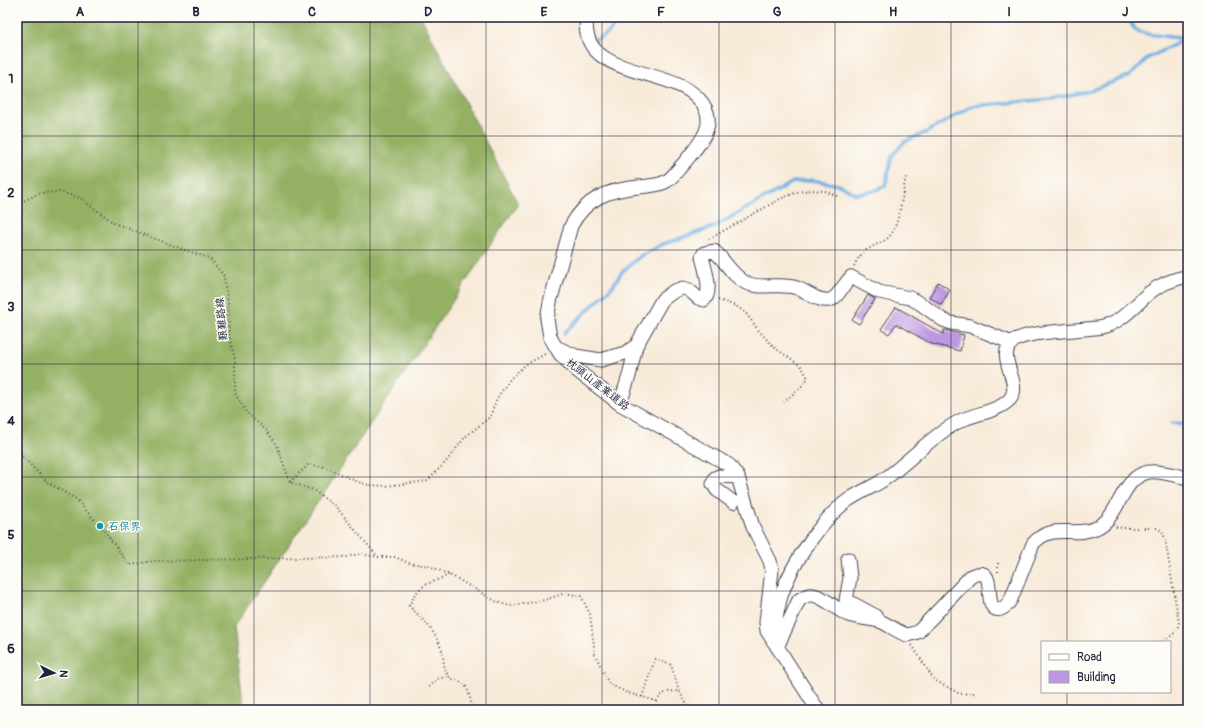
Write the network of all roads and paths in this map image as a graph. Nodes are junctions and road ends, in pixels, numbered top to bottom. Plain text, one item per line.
1 (587, 17) edge
2 (906, 177) dead end
3 (837, 196) dead end
4 (17, 204) edge
5 (706, 251) junction
6 (851, 276) junction
7 (1188, 276) edge
8 (708, 296) junction
9 (1012, 343) junction
10 (636, 346) junction
11 (556, 347) junction
12 (784, 402) dead end
13 (620, 404) junction
14 (17, 437) edge
15 (738, 477) junction
16 (1188, 478) edge
17 (290, 482) junction
18 (733, 502) dead end
19 (1104, 523) junction
20 (378, 557) junction
21 (848, 558) dead end
22 (449, 575) junction
23 (881, 622) junction
24 (906, 635) junction
25 (1161, 641) edge
26 (775, 644) junction
27 (448, 676) junction
28 (429, 688) dead end
29 (679, 691) junction
30 (976, 693) dead end
31 (642, 697) junction
32 (657, 701) junction
33 (473, 710) edge
34 (655, 710) edge
35 (690, 710) edge
36 (819, 710) edge

1 - 11 street, 枕頭山產業道路
2 - 6 path
3 - 5 path
4 - 17 path, 艱難路線
5 - 6 street
5 - 8 street
6 - 9 street
7 - 9 street
8 - 10 street
8 - 12 path
9 - 26 street
10 - 11 street
10 - 13 street
11 - 13 street, 枕頭山產業道路
11 - 17 path
13 - 15 street, 枕頭山產業道路
14 - 20 path
15 - 18 street
15 - 26 street, 枕頭山產業道路
16 - 19 street
17 - 20 path
19 - 24 street
19 - 25 path
20 - 22 path
21 - 23 street
22 - 27 path
22 - 31 path
23 - 24 street
23 - 26 street
24 - 30 path
26 - 36 street, 枕頭山產業道路
27 - 28 path
27 - 33 path
29 - 31 path
29 - 32 path
29 - 35 path
31 - 32 path
32 - 34 path

